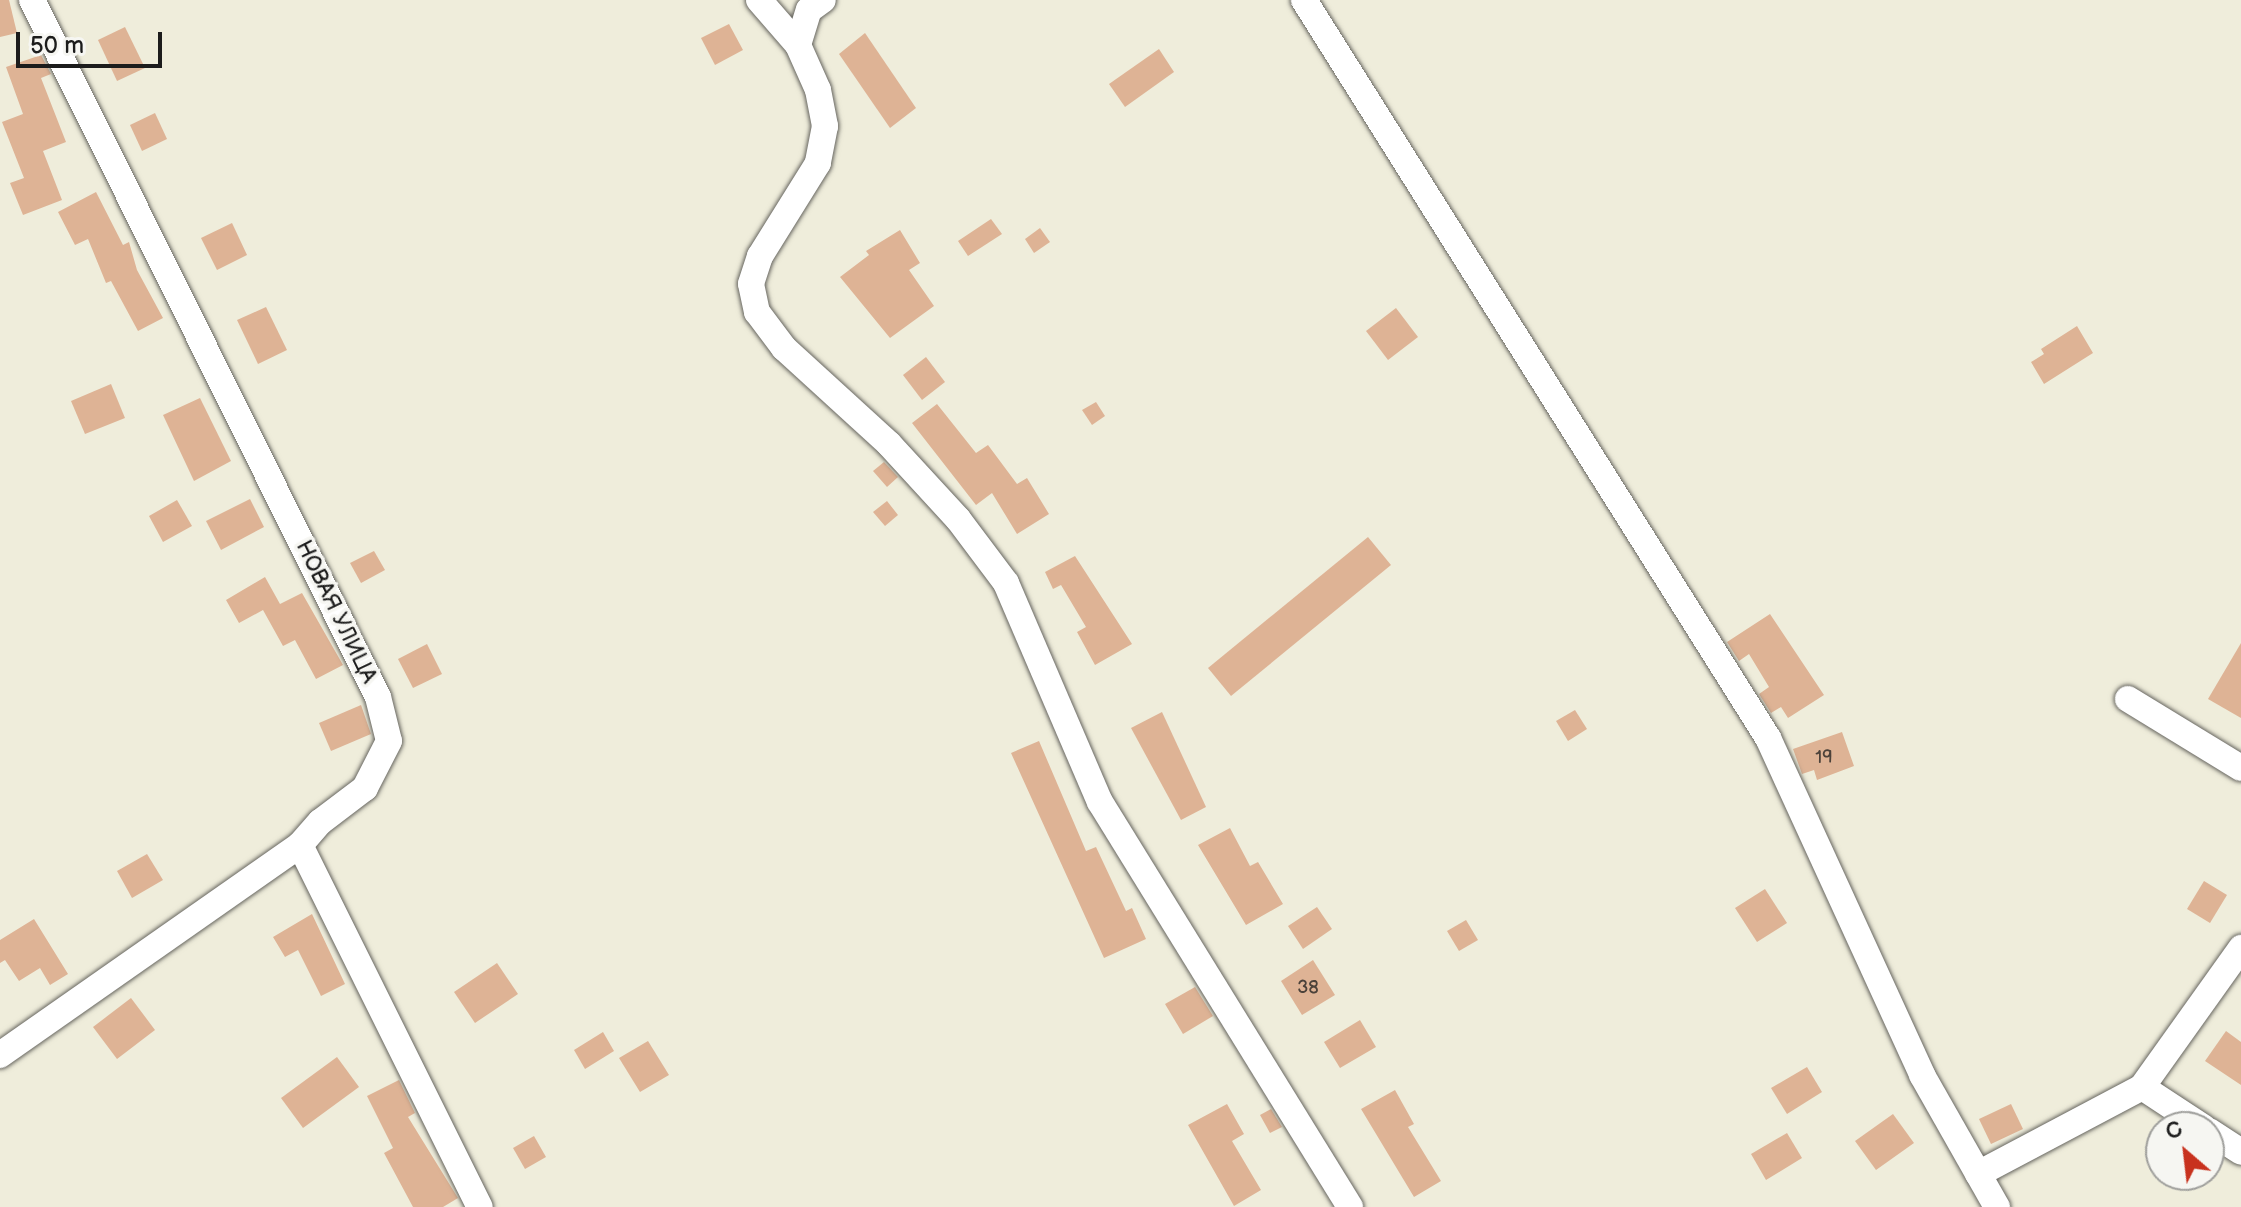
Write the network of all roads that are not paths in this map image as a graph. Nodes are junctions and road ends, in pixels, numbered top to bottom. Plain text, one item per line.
1 (32, 0) edge
2 (759, 0) edge
3 (823, 0) edge
4 (1304, 0) edge
5 (798, 45) junction
6 (2128, 699) dead end
7 (2241, 768) edge
8 (300, 845) junction
9 (2241, 948) edge
10 (0, 1055) edge
11 (2142, 1087) junction
12 (2179, 1111) edge
13 (1978, 1174) junction
14 (480, 1207) edge
15 (1350, 1207) edge
16 (1997, 1207) edge

1 - 8 street, НОВАЯ УЛИЦА
2 - 5 street
3 - 5 street
4 - 13 street
5 - 15 street
6 - 7 street
8 - 10 street, НОВАЯ УЛИЦА
8 - 14 street
9 - 11 street
11 - 12 street
11 - 13 street
13 - 16 street

